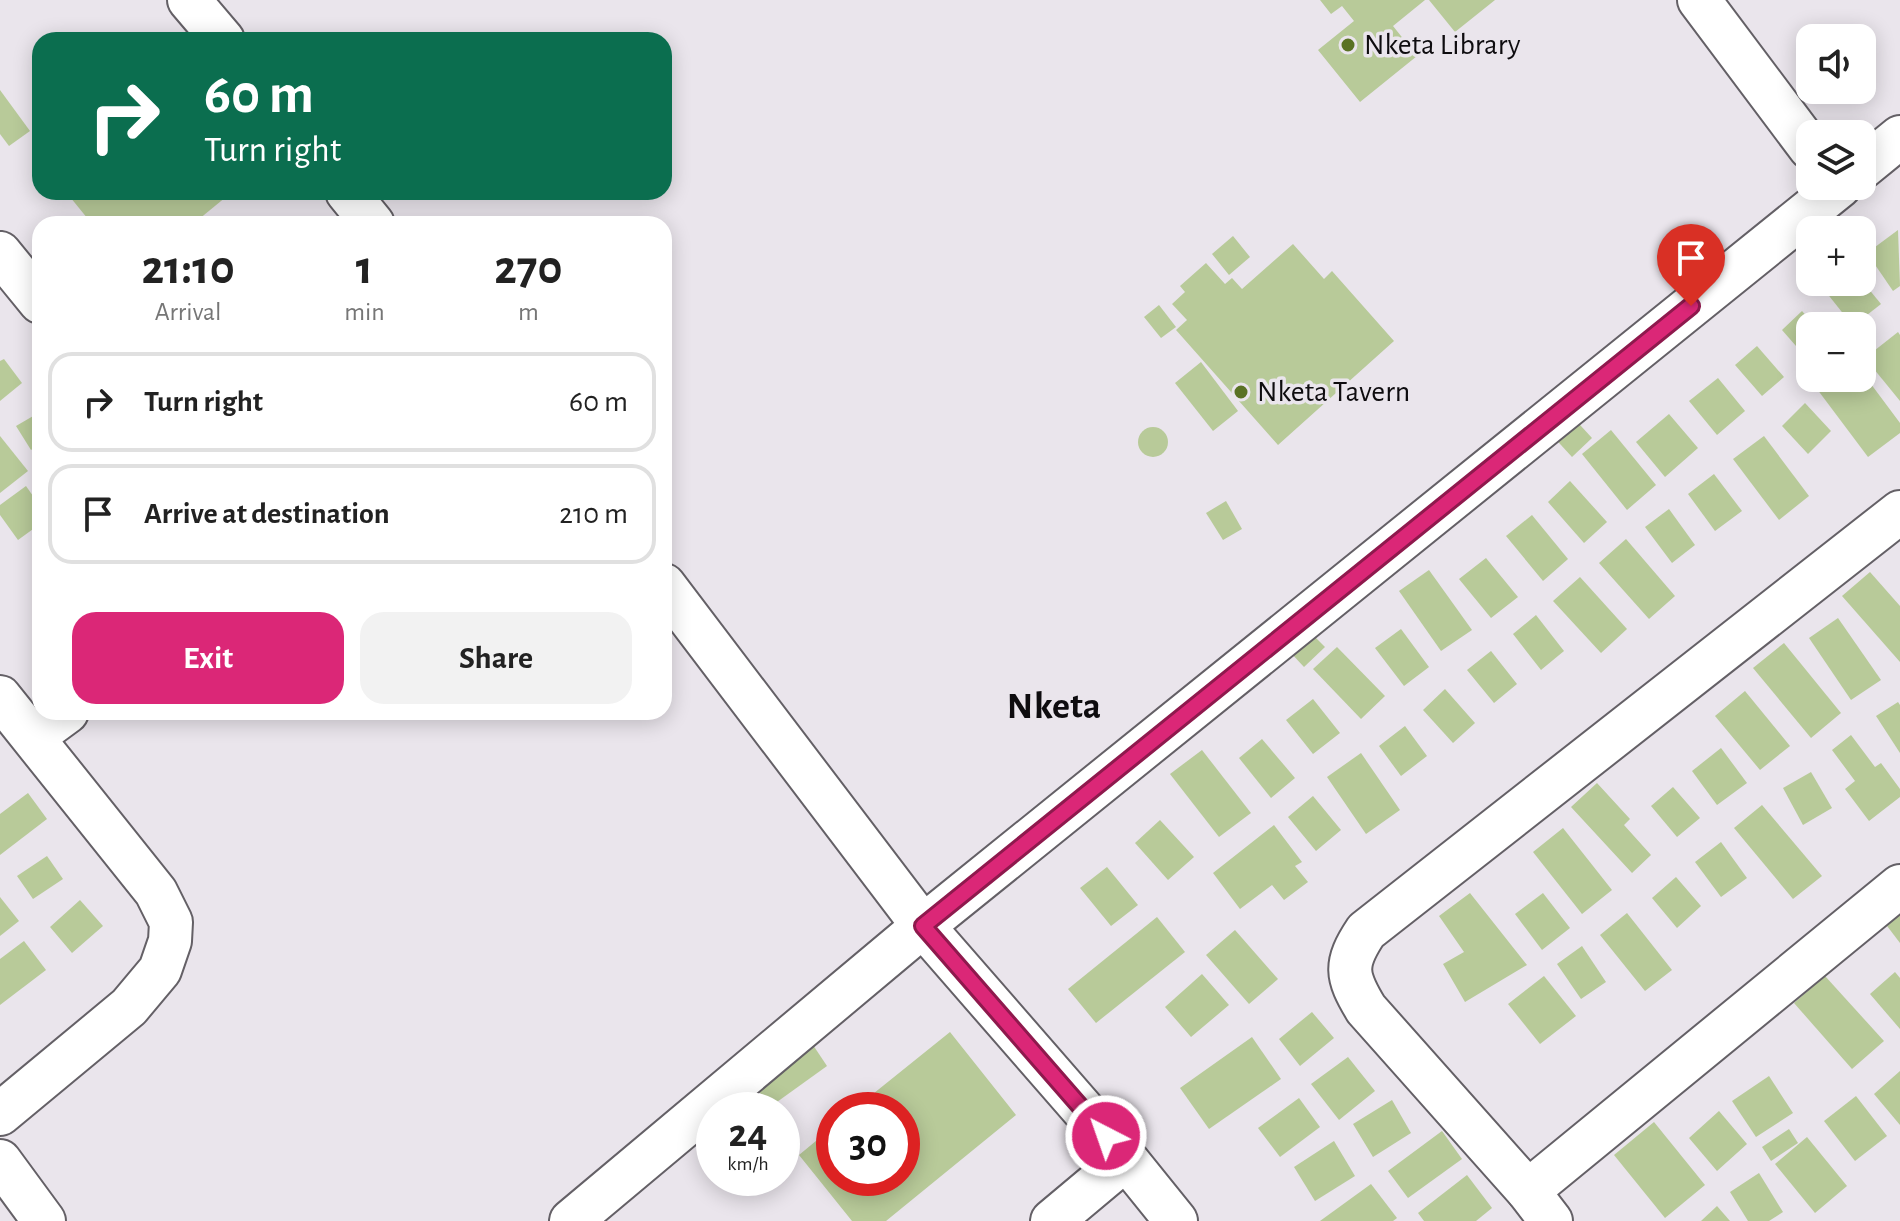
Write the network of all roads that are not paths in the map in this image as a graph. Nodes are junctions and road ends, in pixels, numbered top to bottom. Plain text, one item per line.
1 (189, 0) edge
2 (1699, 0) edge
3 (216, 32) edge
4 (1796, 129) edge
5 (1900, 137) edge
6 (1876, 157) edge
7 (354, 200) edge
8 (1822, 200) edge
9 (366, 216) edge
10 (0, 253) edge
11 (32, 292) edge
12 (1900, 512) edge
13 (672, 596) edge
14 (0, 697) edge
15 (56, 720) edge
16 (33, 737) junction
17 (1900, 886) edge
18 (923, 926) junction
19 (0, 1114) edge
20 (1126, 1159) junction
21 (0, 1161) edge
22 (1540, 1206) edge
23 (44, 1221) edge
24 (571, 1221) edge
25 (1052, 1221) edge
26 (1176, 1221) edge

1 - 3 street
2 - 4 street
5 - 6 street
7 - 9 street
8 - 18 street
10 - 11 street
12 - 22 street
13 - 18 street
14 - 16 street
15 - 16 street
16 - 19 street
17 - 22 street
18 - 20 street
18 - 24 street
20 - 25 street
20 - 26 street
21 - 23 street

